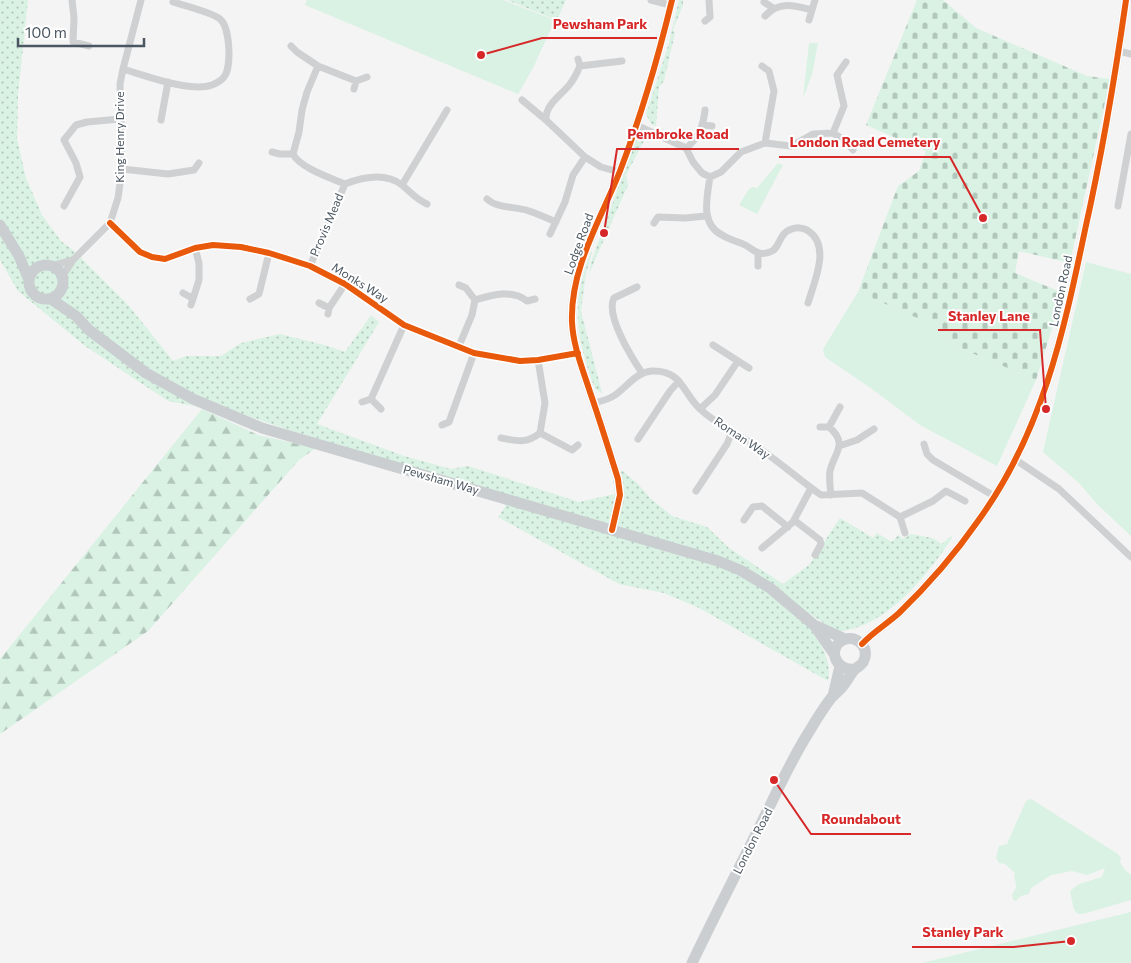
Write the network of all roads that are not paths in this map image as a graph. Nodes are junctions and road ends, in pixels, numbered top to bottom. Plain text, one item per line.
1 (72, 0) edge
2 (141, 0) edge
3 (651, 0) edge
4 (709, 0) edge
5 (815, 0) edge
6 (1126, 0) edge
7 (173, 2) dead end
8 (764, 2) dead end
9 (185, 3) edge
10 (671, 3) edge
11 (773, 8) junction
12 (812, 10) junction
13 (765, 16) dead end
14 (710, 19) dead end
15 (808, 20) dead end
16 (89, 46) dead end
17 (291, 46) dead end
18 (1119, 51) junction
19 (1131, 54) edge
20 (622, 61) dead end
21 (846, 62) dead end
22 (318, 66) junction
23 (762, 66) dead end
24 (122, 68) junction
25 (367, 77) dead end
26 (356, 81) junction
27 (168, 82) junction
28 (354, 89) dead end
29 (522, 100) dead end
30 (705, 110) dead end
31 (443, 114) dead end
32 (120, 119) junction
33 (161, 120) dead end
34 (546, 120) junction
35 (636, 125) junction
36 (703, 125) junction
37 (712, 126) dead end
38 (833, 133) junction
39 (1131, 134) edge
40 (765, 143) junction
41 (686, 148) junction
42 (853, 150) dead end
43 (272, 152) dead end
44 (293, 154) junction
45 (585, 157) junction
46 (199, 163) dead end
47 (122, 169) junction
48 (619, 172) junction
49 (710, 177) junction
50 (1122, 183) junction
51 (345, 184) junction
52 (402, 185) junction
53 (1131, 185) edge
54 (487, 199) dead end
55 (427, 204) dead end
56 (64, 206) dead end
57 (1118, 206) dead end
58 (658, 207) dead end
59 (658, 216) junction
60 (706, 216) junction
61 (556, 222) junction
62 (110, 223) junction
63 (654, 223) dead end
64 (0, 225) edge
65 (550, 234) dead end
66 (194, 248) junction
67 (270, 253) junction
68 (758, 253) junction
69 (19, 256) junction
70 (73, 260) junction
71 (46, 266) junction
72 (310, 266) junction
73 (758, 266) dead end
74 (29, 280) junction
75 (626, 282) dead end
76 (62, 283) junction
77 (345, 284) junction
78 (459, 285) dead end
79 (637, 287) dead end
80 (630, 290) junction
81 (183, 293) dead end
82 (50, 298) junction
83 (250, 299) dead end
84 (475, 300) junction
85 (535, 300) dead end
86 (319, 303) dead end
87 (808, 303) dead end
88 (76, 316) junction
89 (404, 325) junction
90 (713, 345) dead end
91 (459, 346) junction
92 (474, 353) junction
93 (578, 353) junction
94 (538, 360) junction
95 (738, 361) junction
96 (749, 368) dead end
97 (642, 373) junction
98 (679, 381) junction
99 (371, 399) junction
100 (362, 402) dead end
101 (594, 403) junction
102 (840, 407) dead end
103 (381, 409) dead end
104 (700, 409) junction
105 (449, 424) dead end
106 (820, 427) dead end
107 (829, 427) junction
108 (874, 429) dead end
109 (732, 432) junction
110 (540, 433) junction
111 (505, 437) dead end
112 (638, 439) dead end
113 (924, 444) dead end
114 (839, 446) junction
115 (574, 449) dead end
116 (1016, 460) junction
117 (811, 488) junction
118 (696, 491) dead end
119 (831, 495) junction
120 (994, 496) junction
121 (965, 501) dead end
122 (900, 517) junction
123 (744, 520) dead end
124 (794, 520) junction
125 (788, 527) junction
126 (612, 530) junction
127 (904, 533) dead end
128 (762, 548) dead end
129 (815, 555) dead end
130 (1131, 557) edge
131 (814, 625) junction
132 (845, 639) junction
133 (862, 644) junction
134 (834, 654) junction
135 (840, 666) junction
136 (855, 669) junction
137 (833, 696) junction
138 (692, 963) edge

1 - 16 street
2 - 24 street, King Henry Drive
3 - 10 street
4 - 14 street
5 - 12 street
6 - 18 street, London Road
7 - 9 street
8 - 11 street
9 - 27 street
10 - 35 street, Lodge Road
11 - 12 street
11 - 13 street
12 - 15 street
17 - 22 street
18 - 19 street
18 - 116 street, London Road
20 - 34 street
21 - 38 street
22 - 26 street
22 - 44 street
23 - 40 street
24 - 27 street
24 - 32 street, King Henry Drive
25 - 26 street
26 - 28 street
27 - 33 street
29 - 34 street
30 - 36 street
31 - 52 street
32 - 47 street, King Henry Drive
32 - 56 street
34 - 45 street
35 - 41 street
35 - 48 street, Lodge Road
36 - 37 street
36 - 41 street
38 - 40 street
38 - 42 street
39 - 50 street
40 - 49 street
41 - 49 street
43 - 44 street
44 - 51 street
45 - 48 street
45 - 61 street
46 - 47 street
47 - 62 street, King Henry Drive
48 - 93 street, Lodge Road
49 - 60 street
50 - 53 street
50 - 57 street
51 - 52 street, Provis Mead
51 - 72 street, Provis Mead
52 - 55 street, Provis Mead
54 - 61 street
58 - 59 street
59 - 60 street
59 - 63 street
60 - 68 street
61 - 65 street
62 - 66 street, Monks Way
62 - 70 street, King Henry Drive
64 - 69 main road
66 - 67 street, Monks Way
66 - 81 street
67 - 72 street, Monks Way
67 - 83 street
68 - 73 street
68 - 87 street
69 - 71 main road
69 - 74 main road
70 - 71 street, King Henry Drive
70 - 76 street, King Henry Drive
71 - 74 main road
71 - 76 main road
72 - 77 street, Monks Way
74 - 82 main road
75 - 80 street
76 - 82 main road
76 - 88 main road, Pewsham Way
77 - 86 street
77 - 89 street, Monks Way
78 - 84 street
79 - 80 street
80 - 97 street
82 - 88 main road, Pewsham Way
84 - 85 street
84 - 91 street
88 - 126 main road, Pewsham Way
89 - 91 street, Monks Way
89 - 99 street
90 - 95 street
91 - 92 street, Monks Way
92 - 94 street, Monks Way
92 - 105 street
93 - 94 street, Monks Way
93 - 101 street, Lodge Road
94 - 110 street
95 - 96 street
95 - 104 street
97 - 98 street
97 - 101 street
98 - 104 street, Roman Way
98 - 112 street
99 - 100 street
99 - 103 street
101 - 126 street, Lodge Road
102 - 107 street
104 - 109 street, Roman Way
106 - 107 street
107 - 114 street
108 - 114 street
109 - 117 street, Roman Way
109 - 118 street
110 - 111 street
110 - 115 street
113 - 120 street
114 - 119 street
116 - 120 street, London Road
116 - 130 street
117 - 119 street, Roman Way
117 - 124 street
119 - 122 street, Roman Way
120 - 133 street, London Road
121 - 122 street
122 - 127 street
123 - 125 street
124 - 125 street
124 - 129 street
125 - 128 street
126 - 131 main road, Pewsham Way
131 - 132 main road, Pewsham Way
131 - 134 main road, Pewsham Way
132 - 133 main road
132 - 134 main road
133 - 136 main road, London Road
134 - 135 main road
135 - 136 main road
135 - 137 main road, London Road
136 - 137 main road, London Road
137 - 138 main road, London Road

